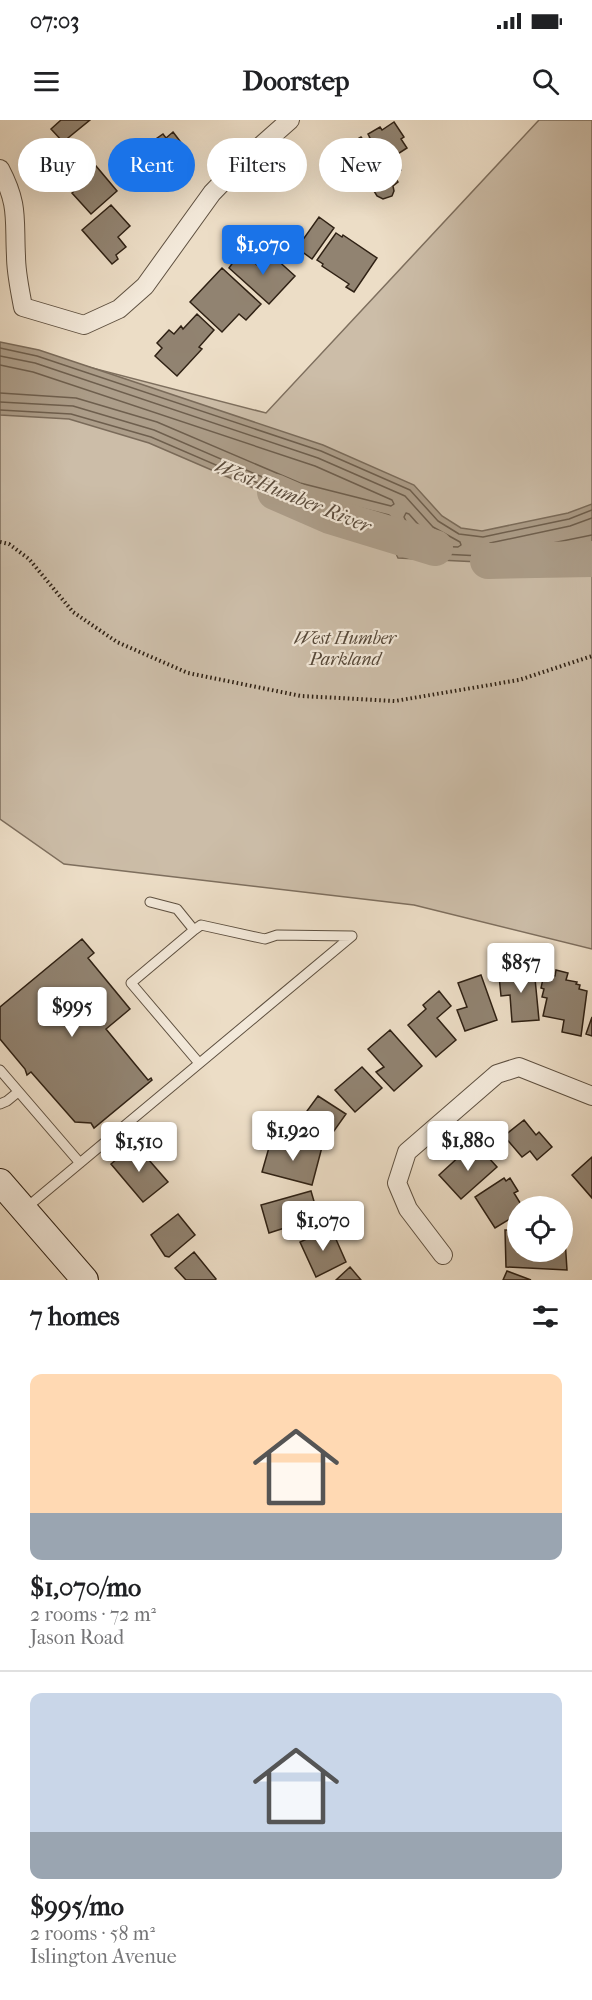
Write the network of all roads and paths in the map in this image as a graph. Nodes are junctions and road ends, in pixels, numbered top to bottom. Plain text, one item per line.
1 (290, 120) edge
2 (0, 169) edge
3 (0, 542) edge
4 (592, 656) edge
5 (150, 902) dead end
6 (194, 930) junction
7 (198, 1064) junction
8 (0, 1070) edge
9 (18, 1092) junction
10 (592, 1096) edge
11 (0, 1104) edge
12 (80, 1163) junction
13 (0, 1182) edge
14 (24, 1210) junction
15 (443, 1255) dead end
16 (85, 1280) edge

1 - 2 street
3 - 4 path
5 - 6 lane
6 - 7 lane
6 - 7 lane
7 - 12 lane
8 - 9 lane
9 - 11 lane
9 - 12 lane
10 - 15 street
12 - 14 lane
13 - 14 main road
14 - 16 main road

